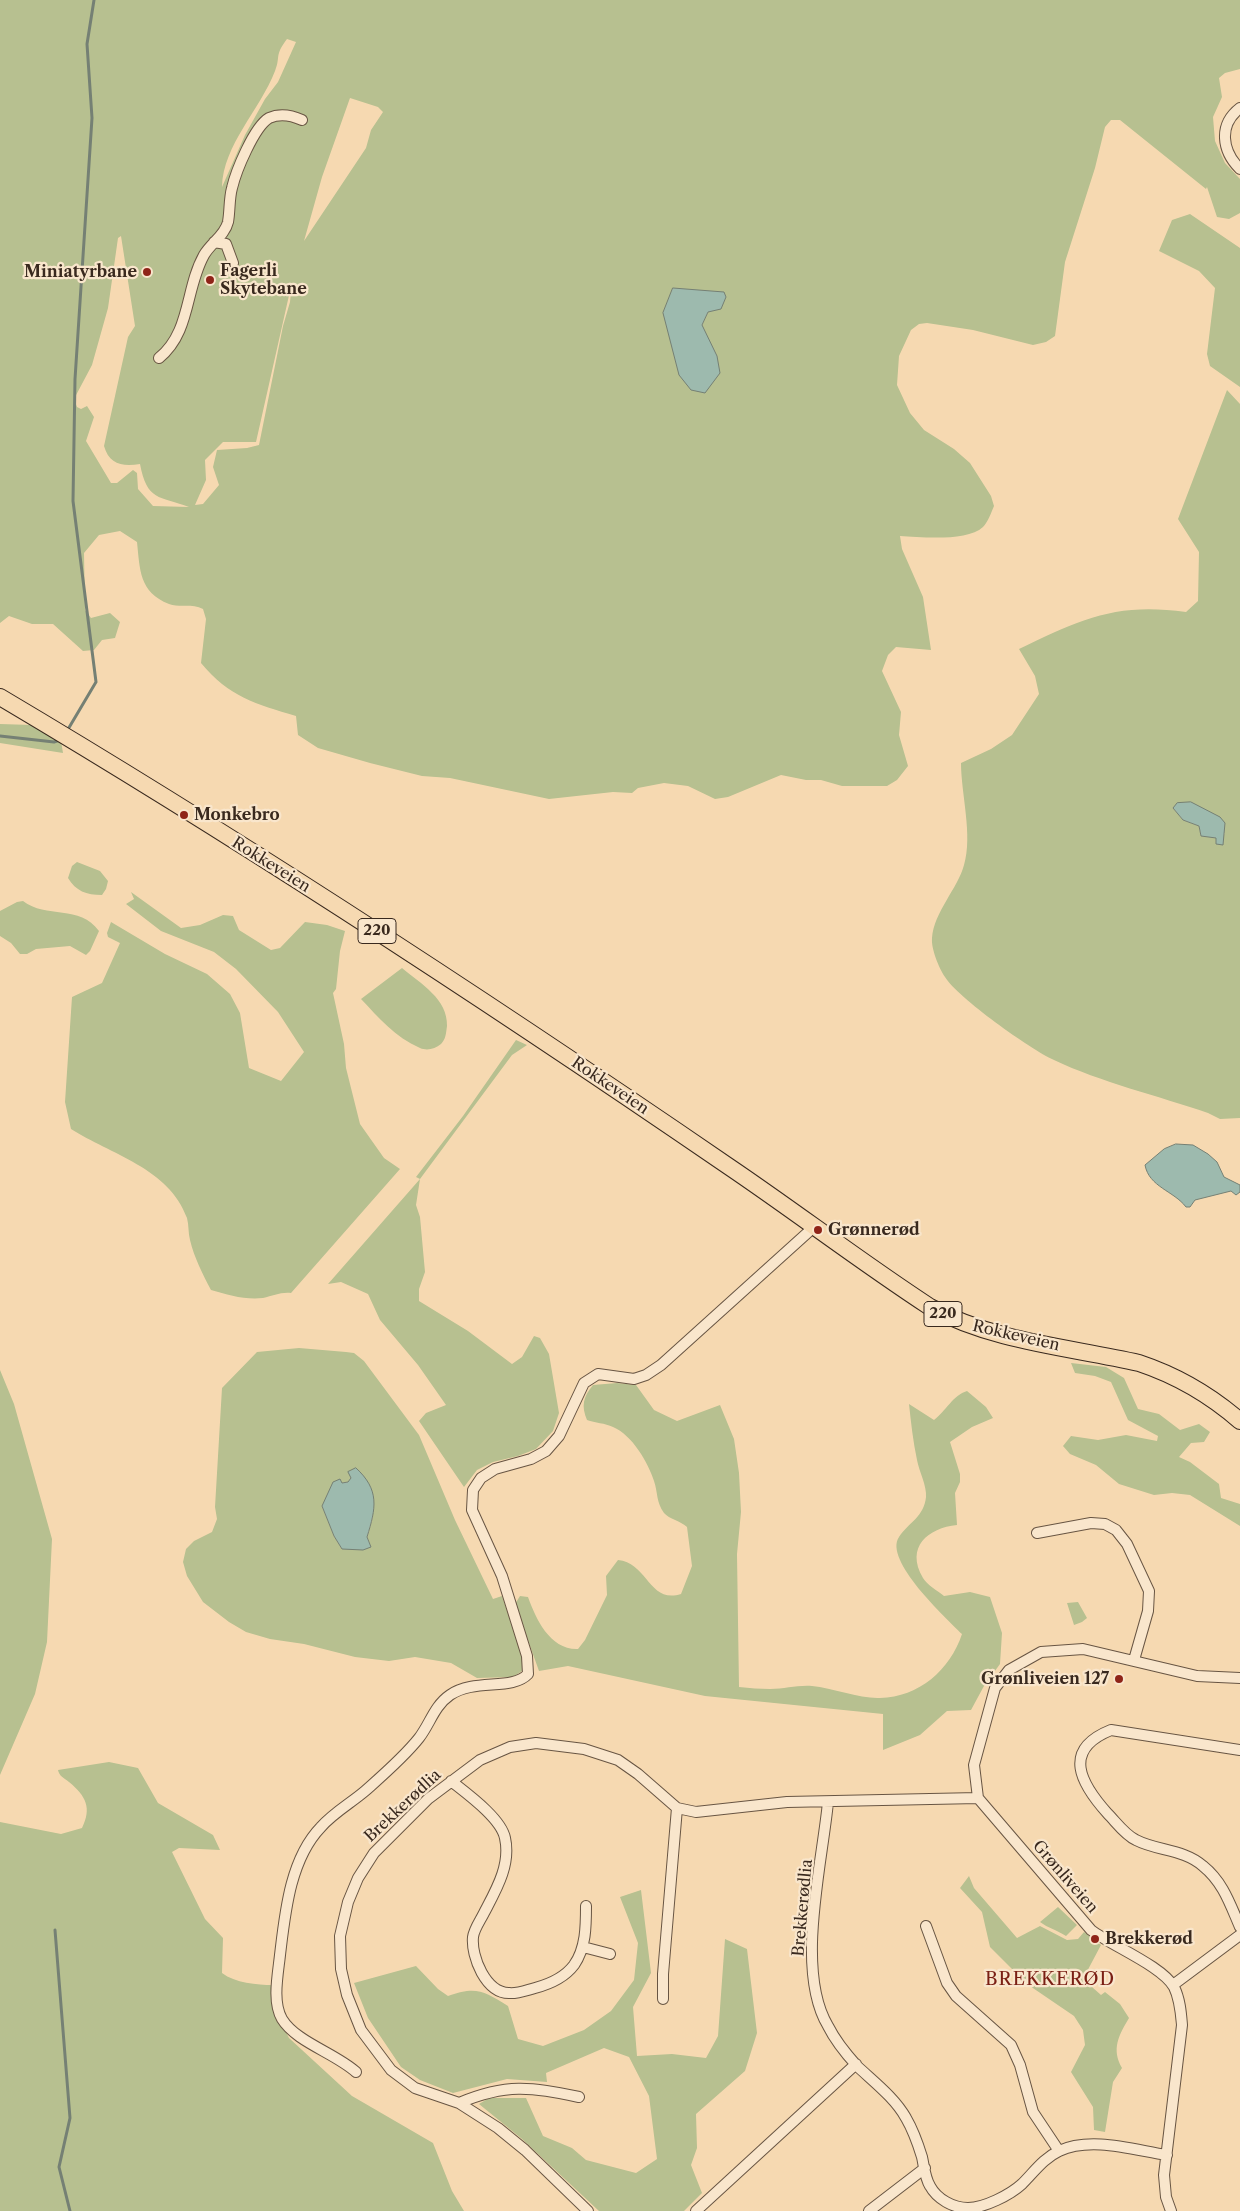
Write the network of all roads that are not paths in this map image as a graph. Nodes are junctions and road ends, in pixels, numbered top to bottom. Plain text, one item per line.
1 (1240, 108) edge
2 (302, 120) dead end
3 (1240, 169) edge
4 (214, 242) junction
5 (233, 263) dead end
6 (159, 358) dead end
7 (0, 697) edge
8 (815, 1226) junction
9 (1240, 1421) edge
10 (1037, 1533) dead end
11 (1134, 1660) junction
12 (1240, 1678) edge
13 (1240, 1750) edge
14 (450, 1780) junction
15 (978, 1798) junction
16 (828, 1802) junction
17 (677, 1808) junction
18 (586, 1906) dead end
19 (926, 1926) dead end
20 (1240, 1927) edge
21 (1240, 1935) edge
22 (582, 1947) junction
23 (610, 1954) dead end
24 (1173, 1985) junction
25 (663, 1998) dead end
26 (856, 2064) junction
27 (356, 2072) dead end
28 (579, 2097) dead end
29 (459, 2103) junction
30 (1059, 2151) junction
31 (1167, 2155) junction
32 (925, 2168) junction
33 (972, 2209) edge
34 (584, 2210) edge
35 (696, 2211) edge
36 (870, 2211) edge
37 (1172, 2211) edge

1 - 3 street
2 - 4 street
4 - 5 street
4 - 6 street
7 - 8 main road, Rokkeveien / 220
8 - 9 main road, Rokkeveien / 220
8 - 27 street
10 - 11 street
11 - 12 street
11 - 15 street
13 - 20 street
14 - 17 street, Brekkerødlia
14 - 22 street
14 - 29 street, Brekkerødlia
15 - 16 street
15 - 24 street, Grønliveien
16 - 17 street
16 - 26 street, Brekkerødlia
17 - 25 street
18 - 22 street
19 - 30 street
21 - 24 street
22 - 23 street
24 - 31 street
26 - 32 street, Brekkerødlia
26 - 35 street
28 - 29 street
29 - 34 street, Brekkerødlia
30 - 31 street, Brekkerødlia
30 - 33 street, Brekkerødlia
31 - 37 street
32 - 33 street, Brekkerødlia
32 - 36 street

